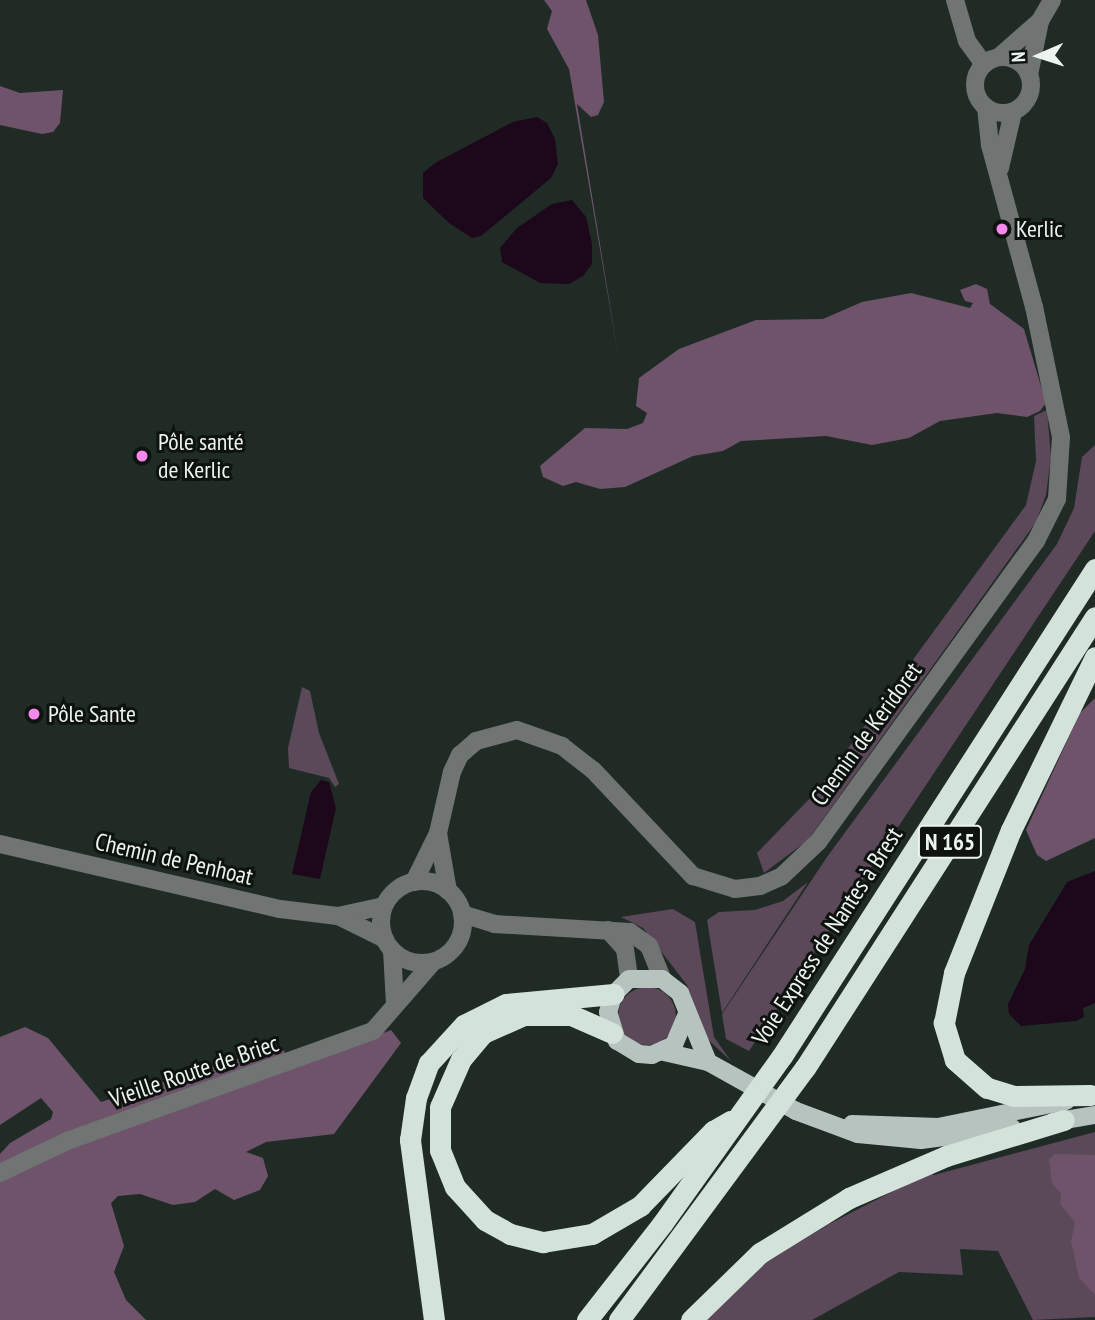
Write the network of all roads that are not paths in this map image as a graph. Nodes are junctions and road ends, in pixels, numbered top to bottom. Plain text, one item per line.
1 (955, 0) edge
2 (1052, 0) edge
3 (1040, 21) junction
4 (991, 61) junction
5 (1029, 75) junction
6 (986, 108) junction
7 (1013, 111) junction
8 (1000, 171) junction
9 (1095, 569) edge
10 (1095, 617) edge
11 (1095, 657) edge
12 (438, 833) junction
13 (0, 844) edge
14 (414, 882) junction
15 (449, 891) junction
16 (384, 906) junction
17 (462, 914) junction
18 (338, 916) junction
19 (494, 924) junction
20 (608, 930) junction
21 (457, 944) junction
22 (388, 945) junction
23 (433, 962) junction
24 (629, 979) junction
25 (662, 979) junction
26 (614, 995) junction
27 (395, 1004) junction
28 (687, 1014) junction
29 (612, 1033) junction
30 (664, 1052) junction
31 (708, 1062) junction
32 (1093, 1101) edge
33 (741, 1115) junction
34 (1064, 1120) joint
35 (985, 1132) junction
36 (0, 1173) edge
37 (434, 1320) edge
38 (587, 1320) edge
39 (620, 1320) edge
40 (691, 1320) edge

1 - 4 street
2 - 3 street
3 - 4 street
3 - 5 street
4 - 5 street
4 - 6 street
5 - 7 street
6 - 7 street
6 - 8 street, Chemin de Keridoret
7 - 8 street, Chemin de Keridoret
8 - 12 street, Chemin de Keridoret
9 - 33 highway, Voie Express de Nantes à Brest / N 165
10 - 39 highway, N 165
11 - 32 highway
12 - 14 street, Chemin de Keridoret
12 - 15 street, Chemin de Keridoret
13 - 18 street, Chemin de Penhoat
14 - 15 street
14 - 16 street
15 - 17 street
16 - 18 street, Chemin de Penhoat
16 - 22 street
17 - 19 street
17 - 21 street
18 - 22 street, Chemin de Penhoat
19 - 20 street
19 - 21 street
20 - 24 street
20 - 25 street
21 - 23 street
22 - 23 street
22 - 27 street
23 - 27 street, Vieille Route de Briec
24 - 25 main road
24 - 26 main road
25 - 28 main road
26 - 29 main road
26 - 37 highway
27 - 36 street, Vieille Route de Briec
28 - 30 main road
28 - 31 main road
29 - 30 main road
29 - 33 highway
30 - 31 main road
31 - 35 main road
32 - 34 main road
32 - 35 main road
33 - 38 highway, Voie Express de Nantes à Brest / N 165
34 - 35 highway
35 - 40 highway

